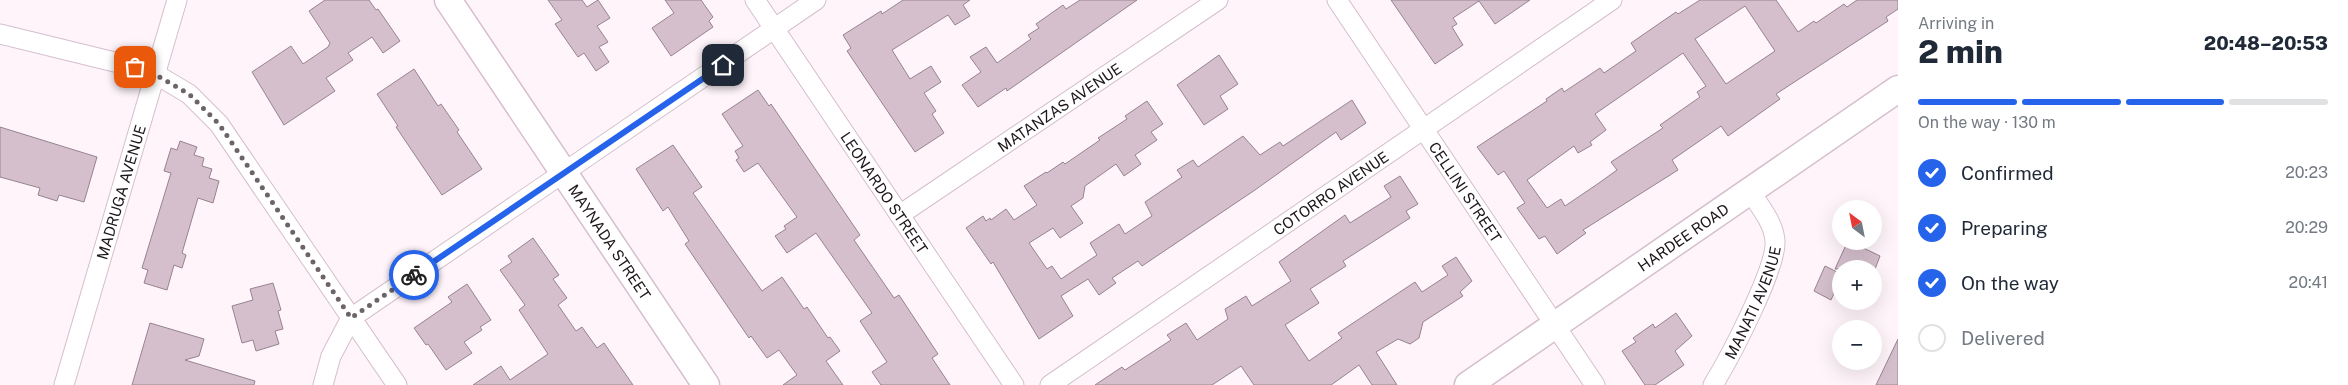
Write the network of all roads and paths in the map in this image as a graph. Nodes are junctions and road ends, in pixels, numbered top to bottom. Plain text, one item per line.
1 (177, 0) edge
2 (448, 0) edge
3 (755, 0) edge
4 (816, 0) edge
5 (1218, 0) edge
6 (1337, 0) edge
7 (1612, 0) edge
8 (775, 29) junction
9 (0, 34) edge
10 (156, 75) junction
11 (1898, 89) edge
12 (1424, 128) junction
13 (564, 174) junction
14 (1749, 190) junction
15 (900, 214) junction
16 (351, 318) junction
17 (1555, 324) junction
18 (64, 385) edge
19 (323, 385) edge
20 (397, 385) edge
21 (706, 385) edge
22 (1014, 385) edge
23 (1050, 385) edge
24 (1468, 385) edge
25 (1595, 385) edge
26 (1713, 385) edge

1 - 10 street, MADRUGA AVENUE
2 - 13 street, MAYNADA STREET
3 - 8 street, LEONARDO STREET
4 - 8 street
5 - 15 street, MATANZAS AVENUE
6 - 12 street, CELLINI STREET
7 - 12 street, COTORRO AVENUE
8 - 13 street
8 - 15 street, LEONARDO STREET
9 - 10 street
10 - 16 street
10 - 18 street, MADRUGA AVENUE
11 - 14 street, HARDEE ROAD
12 - 17 street, CELLINI STREET
12 - 23 street, COTORRO AVENUE
13 - 16 street
13 - 21 street, MAYNADA STREET
14 - 17 street, HARDEE ROAD
14 - 26 street, MANATI AVENUE
15 - 22 street, LEONARDO STREET
16 - 19 street
16 - 20 street
17 - 24 street, HARDEE ROAD
17 - 25 street, CELLINI STREET

